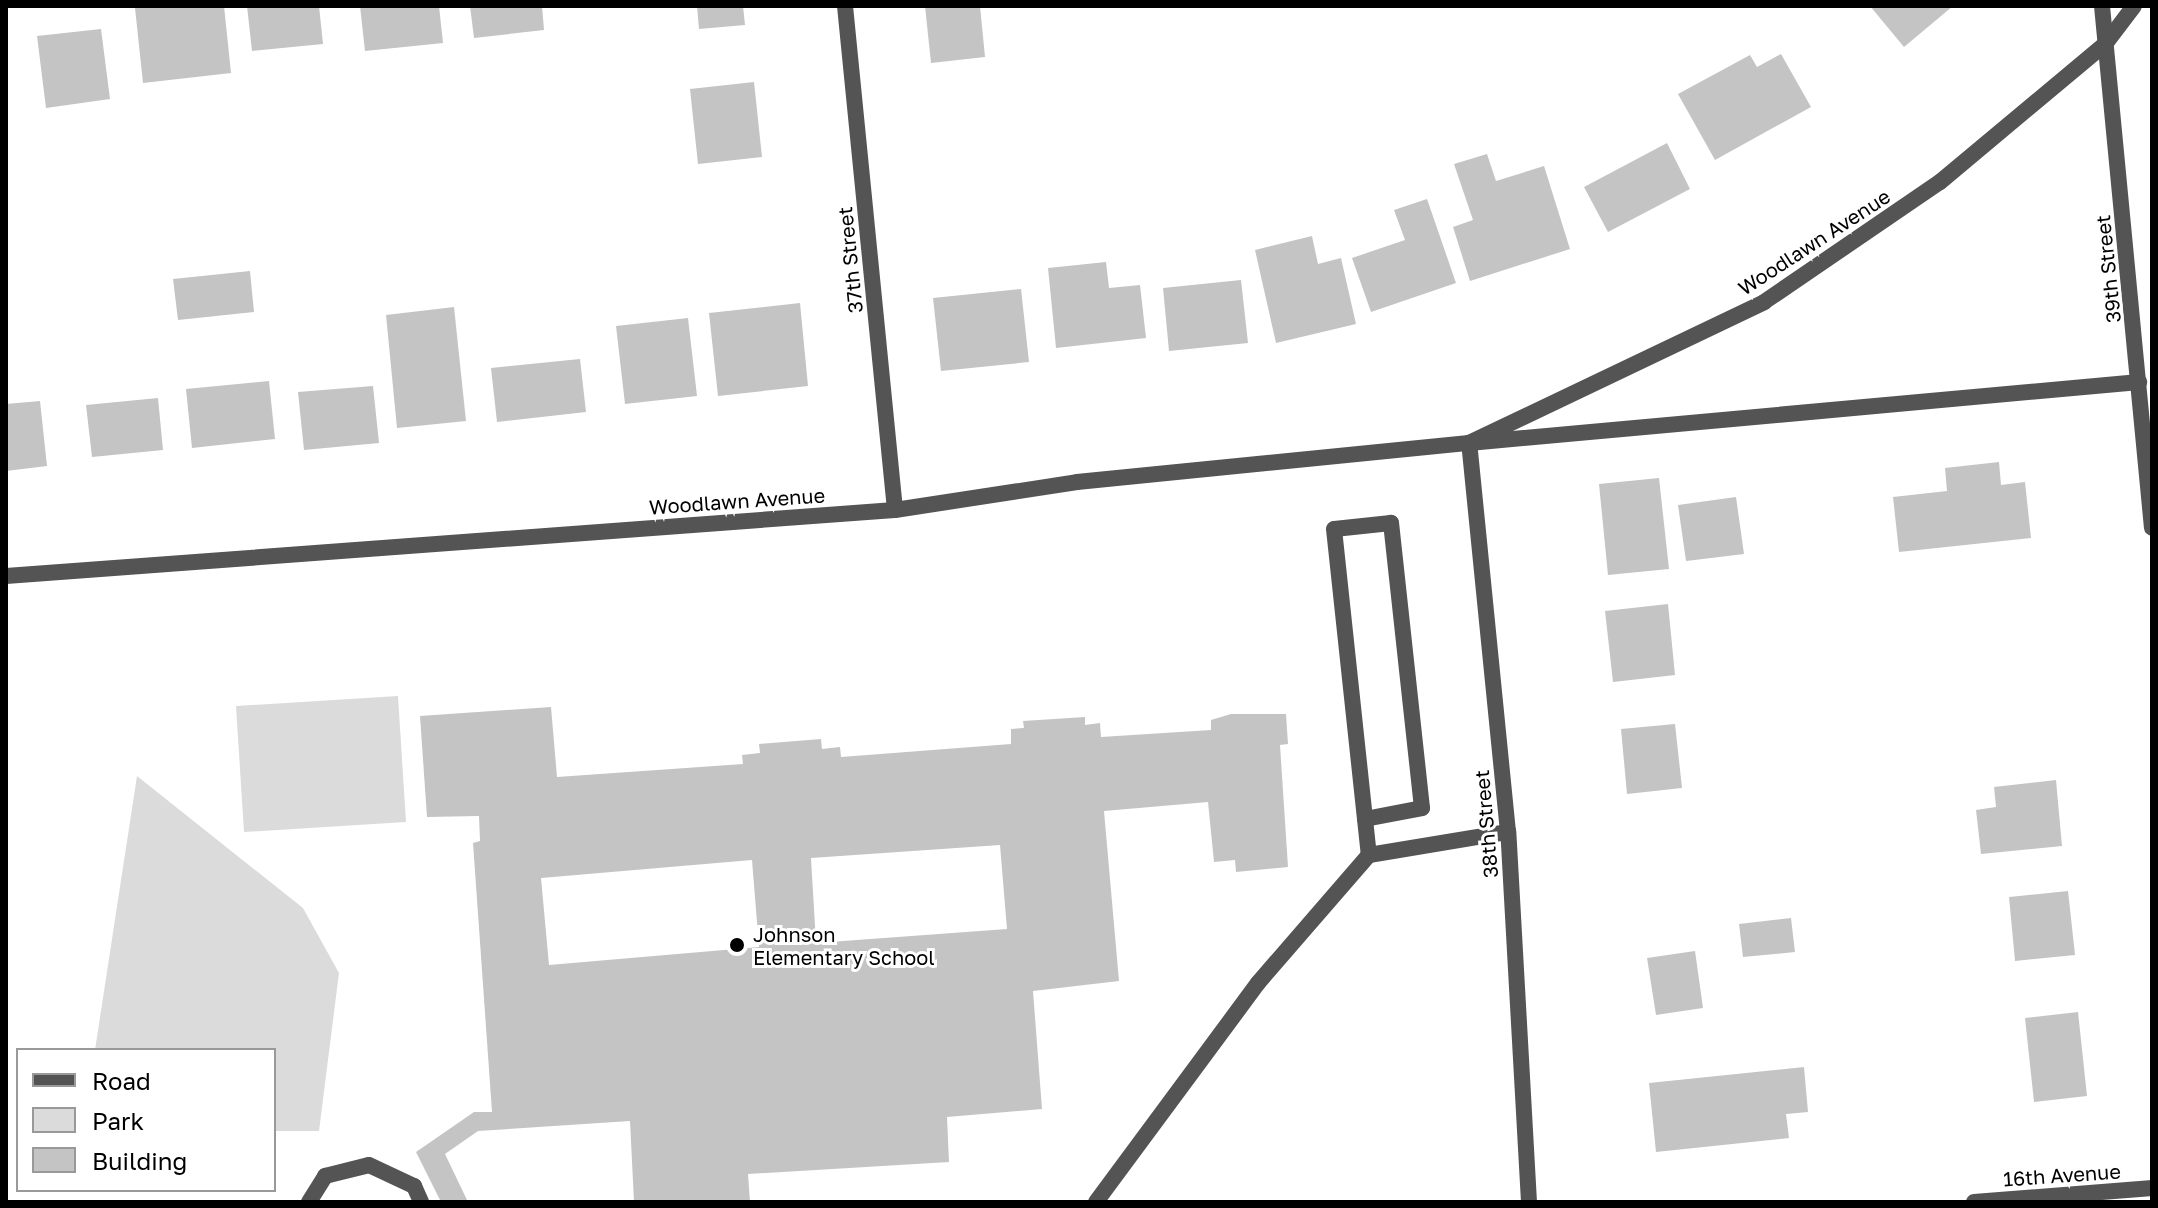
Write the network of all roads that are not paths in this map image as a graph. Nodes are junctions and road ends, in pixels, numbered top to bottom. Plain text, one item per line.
1 (845, 6) edge
2 (2102, 6) edge
3 (2134, 6) edge
4 (2106, 43) junction
5 (2139, 382) junction
6 (1469, 443) junction
7 (895, 510) junction
8 (2152, 528) edge
9 (6, 576) edge
10 (1365, 819) junction
11 (1508, 832) junction
12 (1369, 855) junction
13 (2152, 1188) edge
14 (309, 1202) edge
15 (421, 1202) edge
16 (1096, 1202) edge
17 (1529, 1202) edge
18 (1974, 1202) edge

1 - 7 street, 37th Street
2 - 4 street, 39th Street
3 - 4 street, Woodlawn Avenue
4 - 5 street, 39th Street
4 - 6 street, Woodlawn Avenue
5 - 6 street, Woodlawn Avenue
5 - 8 street, 39th Street
6 - 7 street, Woodlawn Avenue
6 - 11 street, 38th Street
7 - 9 street, Woodlawn Avenue
10 - 10 street
10 - 12 street
11 - 12 street
11 - 17 street, 38th Street
12 - 16 street
13 - 18 street, 16th Avenue
14 - 15 street

